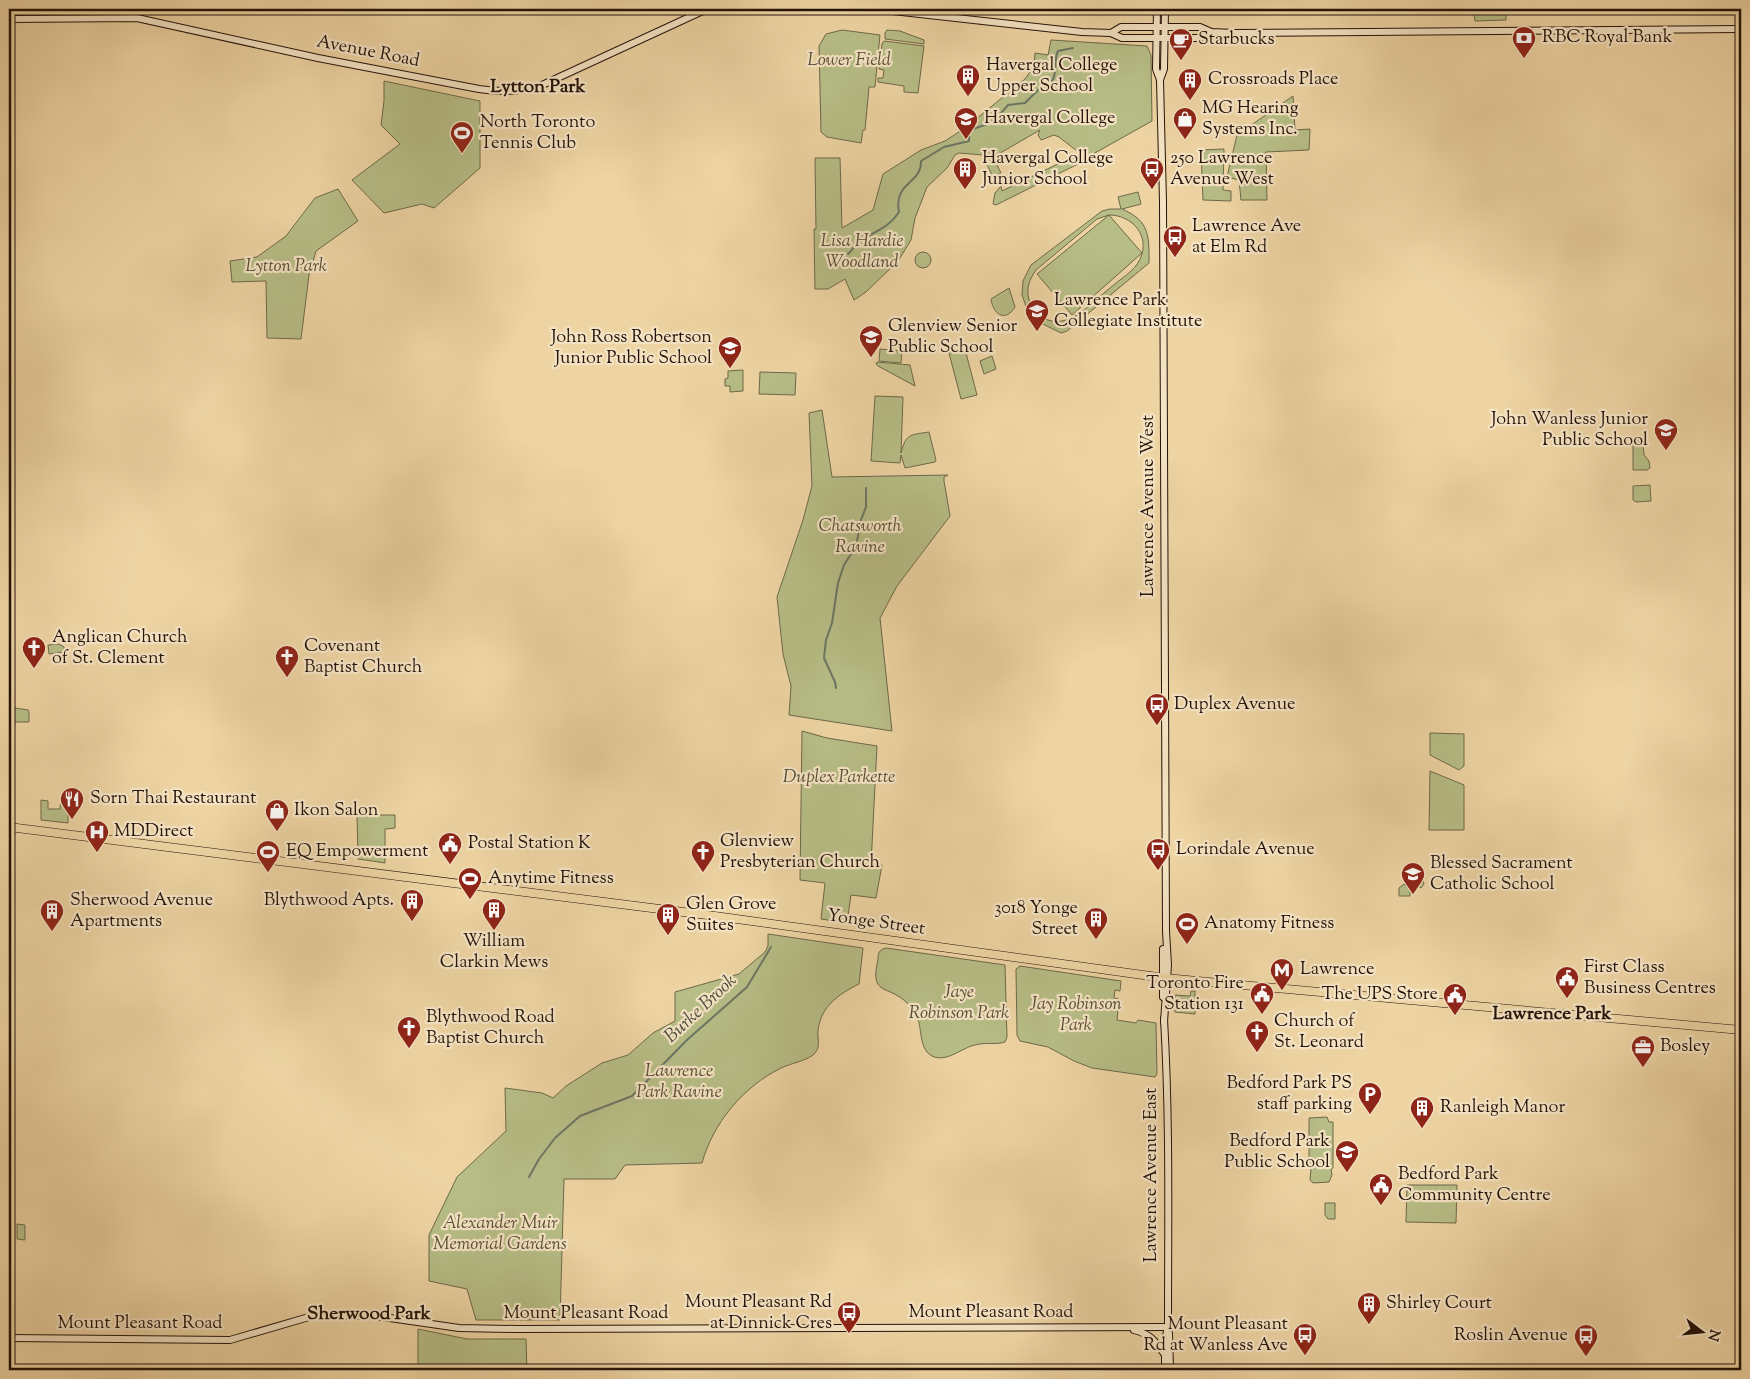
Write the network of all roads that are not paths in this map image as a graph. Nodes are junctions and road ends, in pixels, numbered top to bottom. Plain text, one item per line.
1 (707, 9) edge
2 (875, 9) edge
3 (1157, 9) edge
4 (1165, 9) edge
5 (9, 19) edge
6 (1156, 27) junction
7 (1165, 27) junction
8 (1741, 30) edge
9 (1211, 32) junction
10 (1111, 34) junction
11 (1156, 38) junction
12 (1164, 38) junction
13 (1160, 80) junction
14 (9, 827) edge
15 (1165, 978) junction
16 (1741, 1030) edge
17 (1168, 1327) junction
18 (1128, 1328) junction
19 (9, 1338) edge
20 (1165, 1355) junction
21 (1166, 1370) edge
22 (1170, 1370) edge

1 - 5 main road, Avenue Road
2 - 10 main road
3 - 6 main road, Lawrence Avenue West
4 - 7 main road, Lawrence Avenue West
6 - 7 main road
6 - 10 main road
6 - 11 main road, Lawrence Avenue West
7 - 9 main road
7 - 12 main road, Lawrence Avenue West
8 - 9 main road
9 - 12 main road
10 - 11 main road
11 - 12 main road
11 - 13 main road, Lawrence Avenue West
12 - 13 main road, Lawrence Avenue West
13 - 15 main road, Lawrence Avenue West
14 - 15 main road, Yonge Street
15 - 16 main road, Yonge Street
15 - 17 main road, Lawrence Avenue East
17 - 18 main road, Mount Pleasant Road
17 - 20 main road, Lawrence Avenue East
17 - 22 main road, Lawrence Avenue East
18 - 19 main road, Mount Pleasant Road
18 - 20 main road
20 - 21 main road, Lawrence Avenue East

